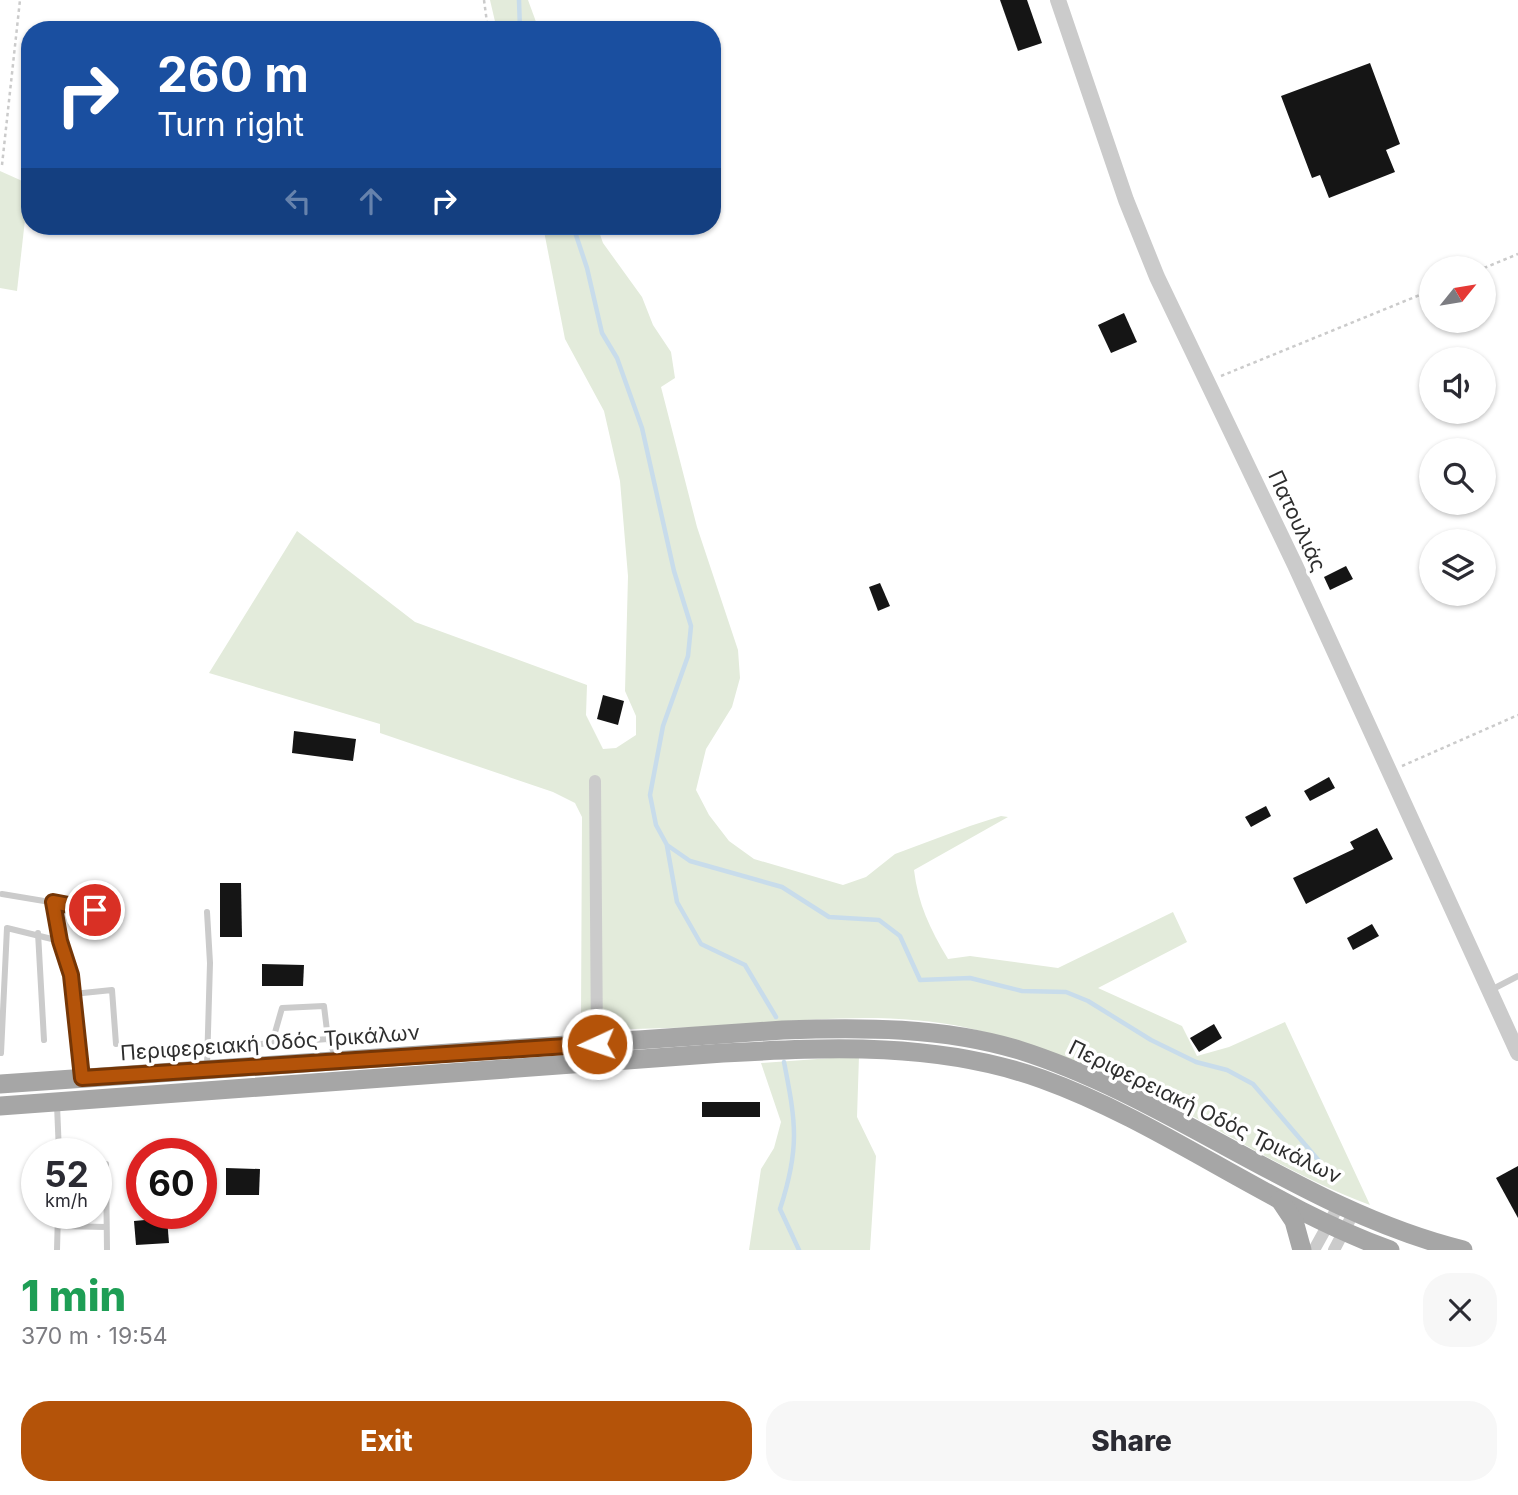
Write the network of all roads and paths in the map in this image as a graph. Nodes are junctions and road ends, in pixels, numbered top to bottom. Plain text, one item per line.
1 (20, 0) edge
2 (484, 0) edge
3 (1058, 0) edge
4 (487, 21) edge
5 (2, 165) dead end
6 (1518, 254) edge
7 (1496, 263) edge
8 (1419, 295) edge
9 (1208, 381) junction
10 (1518, 715) edge
11 (1389, 771) junction
12 (596, 781) dead end
13 (2, 894) dead end
14 (53, 902) junction
15 (207, 912) dead end
16 (116, 913) dead end
17 (38, 933) junction
18 (60, 941) junction
19 (1518, 976) edge
20 (1489, 991) junction
21 (73, 994) junction
22 (328, 1039) junction
23 (44, 1040) dead end
24 (272, 1043) junction
25 (116, 1044) dead end
26 (597, 1044) junction
27 (209, 1048) junction
28 (1517, 1050) edge
29 (1, 1053) edge
30 (337, 1060) junction
31 (207, 1071) junction
32 (82, 1078) junction
33 (0, 1084) edge
34 (57, 1103) junction
35 (0, 1106) edge
36 (58, 1138) edge
37 (1280, 1199) junction
38 (1348, 1207) junction
39 (1337, 1228) junction
40 (58, 1229) edge
41 (106, 1229) edge
42 (57, 1250) edge
43 (107, 1250) edge
44 (1302, 1250) edge
45 (1314, 1250) edge
46 (1334, 1250) edge
47 (1390, 1250) edge
48 (1463, 1250) edge

1 - 5 path
2 - 4 path
3 - 9 street, Πατουλιάς
6 - 7 path
8 - 9 path
9 - 11 street, Πατουλιάς
10 - 11 path
11 - 20 street, Πατουλιάς
12 - 26 street
13 - 14 lane
14 - 16 lane
14 - 18 lane
15 - 27 lane
17 - 18 lane
17 - 23 lane
17 - 29 lane
18 - 21 lane
19 - 20 lane
20 - 28 street, Πατουλιάς
21 - 25 lane
21 - 32 lane
22 - 24 lane
22 - 24 lane
22 - 30 lane
24 - 27 lane
26 - 30 main road, Περιφερειακή Οδός Τρικάλων
26 - 38 main road, Περιφερειακή Οδός Τρικάλων
27 - 31 lane
30 - 31 main road, Περιφερειακή Οδός Τρικάλων
31 - 32 main road, Περιφερειακή Οδός Τρικάλων
32 - 33 main road, Περιφερειακή Οδός Τρικάλων
34 - 35 main road, Περιφερειακή Οδός Τρικάλων
34 - 36 lane
34 - 37 main road, Περιφερειακή Οδός Τρικάλων
37 - 39 main road, Περιφερειακή Οδός Τρικάλων
37 - 44 main road
38 - 39 street
38 - 48 main road, Περιφερειακή Οδός Τρικάλων
39 - 45 street
39 - 46 street
39 - 47 main road, Περιφερειακή Οδός Τρικάλων
40 - 42 lane
41 - 43 lane

